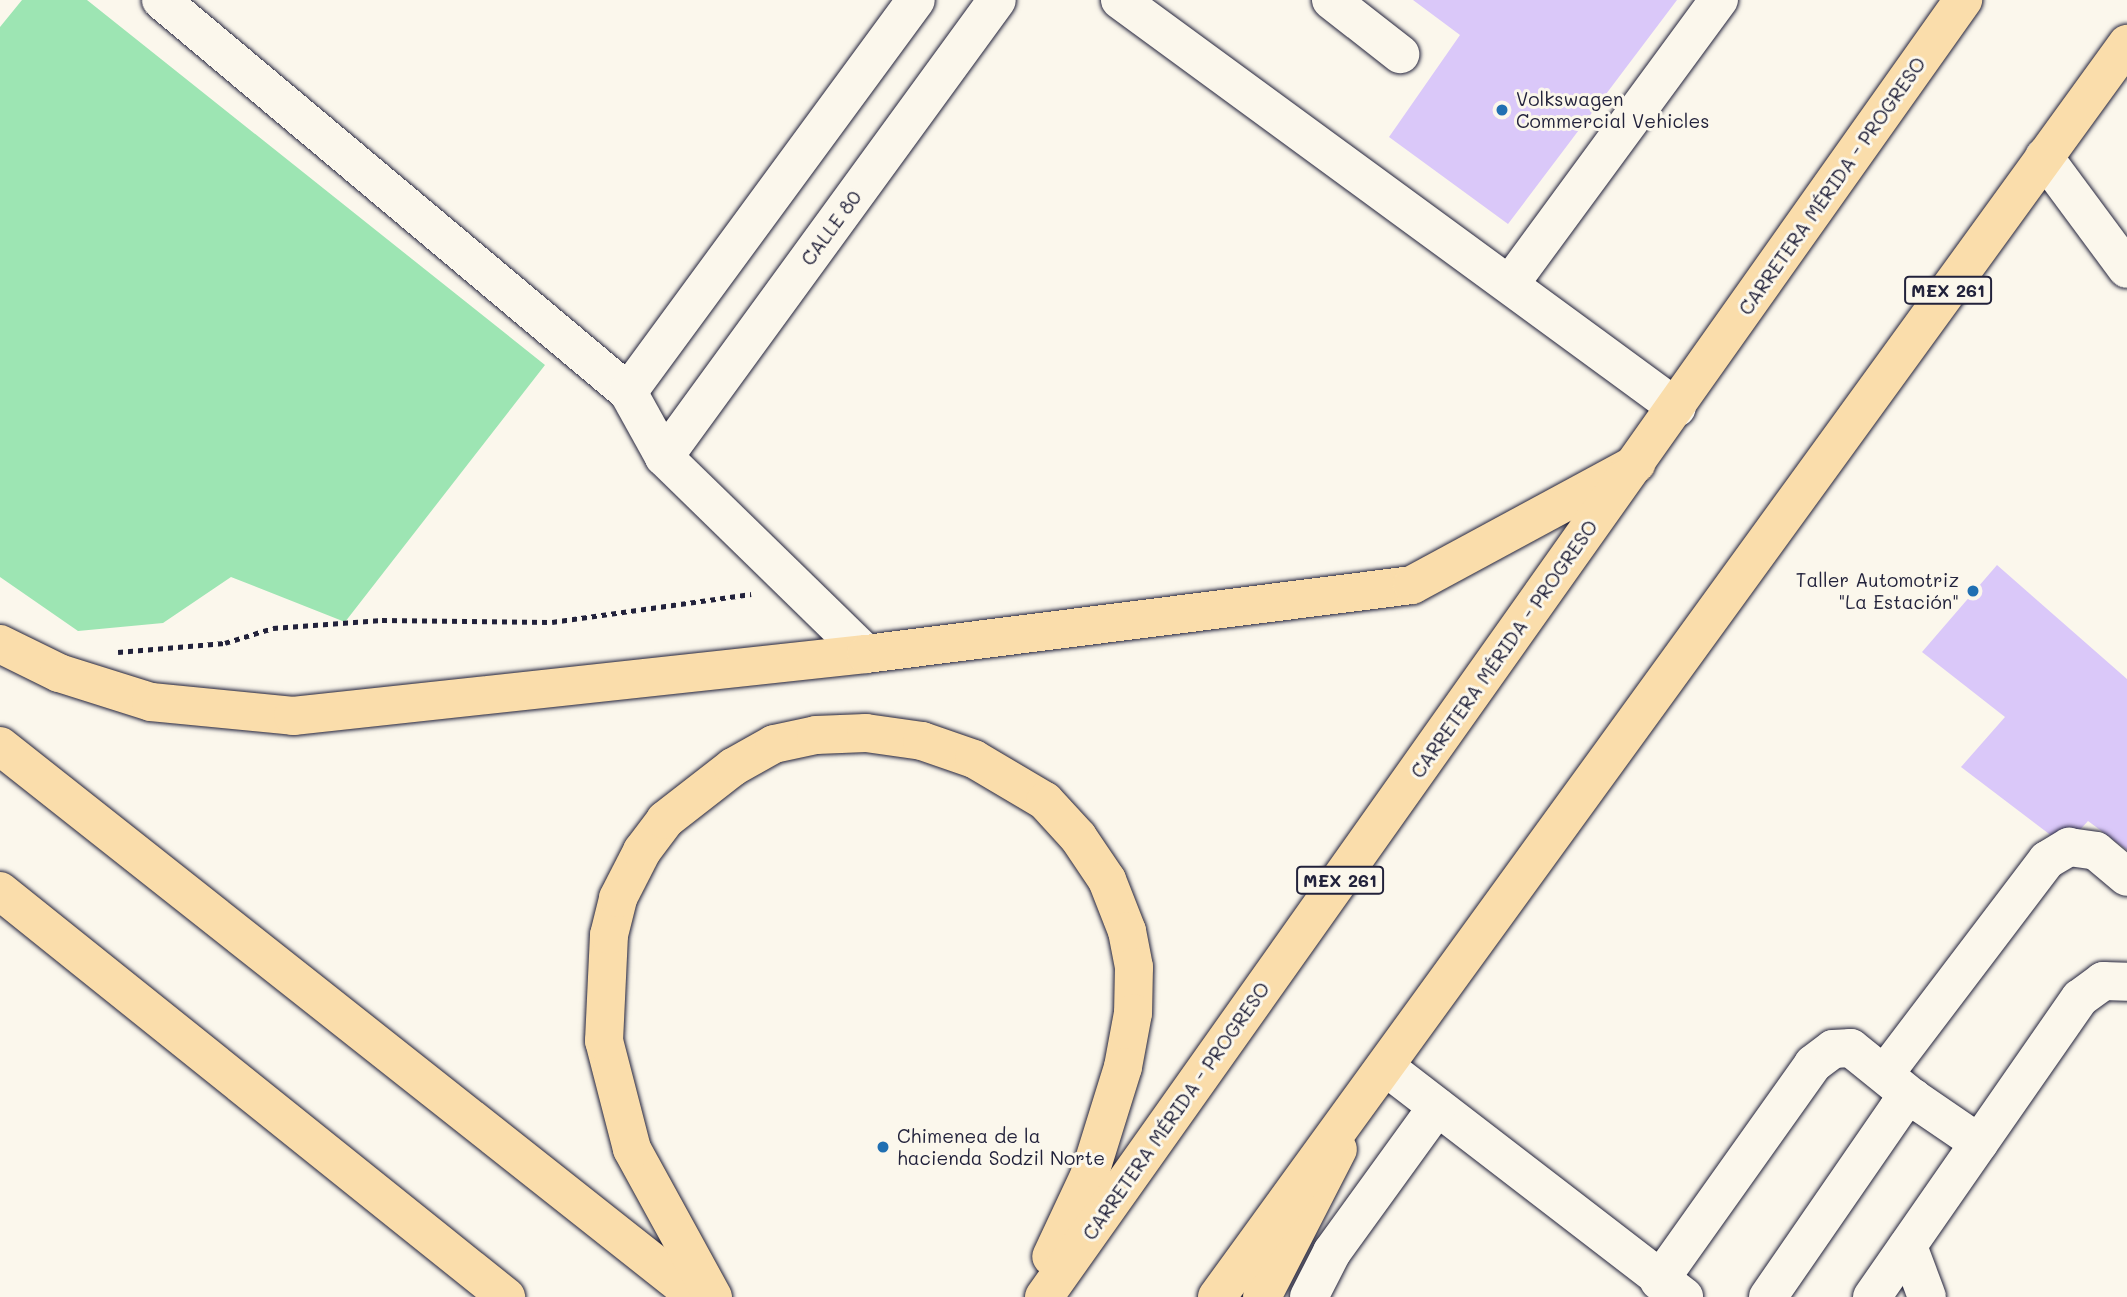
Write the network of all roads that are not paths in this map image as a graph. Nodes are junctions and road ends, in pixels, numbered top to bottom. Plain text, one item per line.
1 (161, 0) edge
2 (916, 0) edge
3 (997, 0) edge
4 (1120, 0) edge
5 (1331, 0) edge
6 (1718, 0) edge
7 (1949, 9) edge
8 (200, 12) edge
9 (2127, 44) edge
10 (1400, 54) dead end
11 (2044, 157) junction
12 (2127, 269) edge
13 (1510, 284) junction
14 (628, 393) junction
15 (1677, 408) junction
16 (664, 457) junction
17 (1636, 464) junction
18 (0, 643) edge
19 (866, 654) junction
20 (0, 746) edge
21 (2127, 877) edge
22 (0, 891) edge
23 (2123, 972) edge
24 (1387, 1068) junction
25 (1886, 1072) junction
26 (1913, 1098) junction
27 (1361, 1104) junction
28 (1437, 1107) junction
29 (1979, 1143) junction
30 (1908, 1246) junction
31 (1672, 1289) edge
32 (506, 1297) edge
33 (697, 1297) edge
34 (713, 1297) edge
35 (1032, 1297) edge
36 (1044, 1297) edge
37 (1217, 1297) edge
38 (1262, 1297) edge
39 (1309, 1297) edge
40 (1768, 1297) edge
41 (1872, 1297) edge
42 (1927, 1297) edge

1 - 8 street
2 - 14 street
3 - 16 street, CALLE 80
4 - 13 street
5 - 10 street
6 - 13 street
7 - 15 main road, CARRETERA MÉRIDA - PROGRESO / MEX 261
8 - 14 street
9 - 11 main road, MEX 261
11 - 12 street
11 - 24 main road, MEX 261
13 - 15 street
14 - 16 street
15 - 17 main road, CARRETERA MÉRIDA - PROGRESO / MEX 261
16 - 19 street
17 - 19 main road
17 - 36 main road, CARRETERA MÉRIDA - PROGRESO / MEX 261
18 - 19 main road
20 - 33 main road
21 - 25 street
22 - 32 main road
23 - 29 street
24 - 27 main road, MEX 261
24 - 28 street
25 - 26 street
25 - 31 street
26 - 29 street
26 - 40 street
27 - 37 main road, MEX 261
27 - 38 main road
28 - 31 street
28 - 39 street
29 - 30 street
30 - 41 street
30 - 42 street
34 - 35 main road

